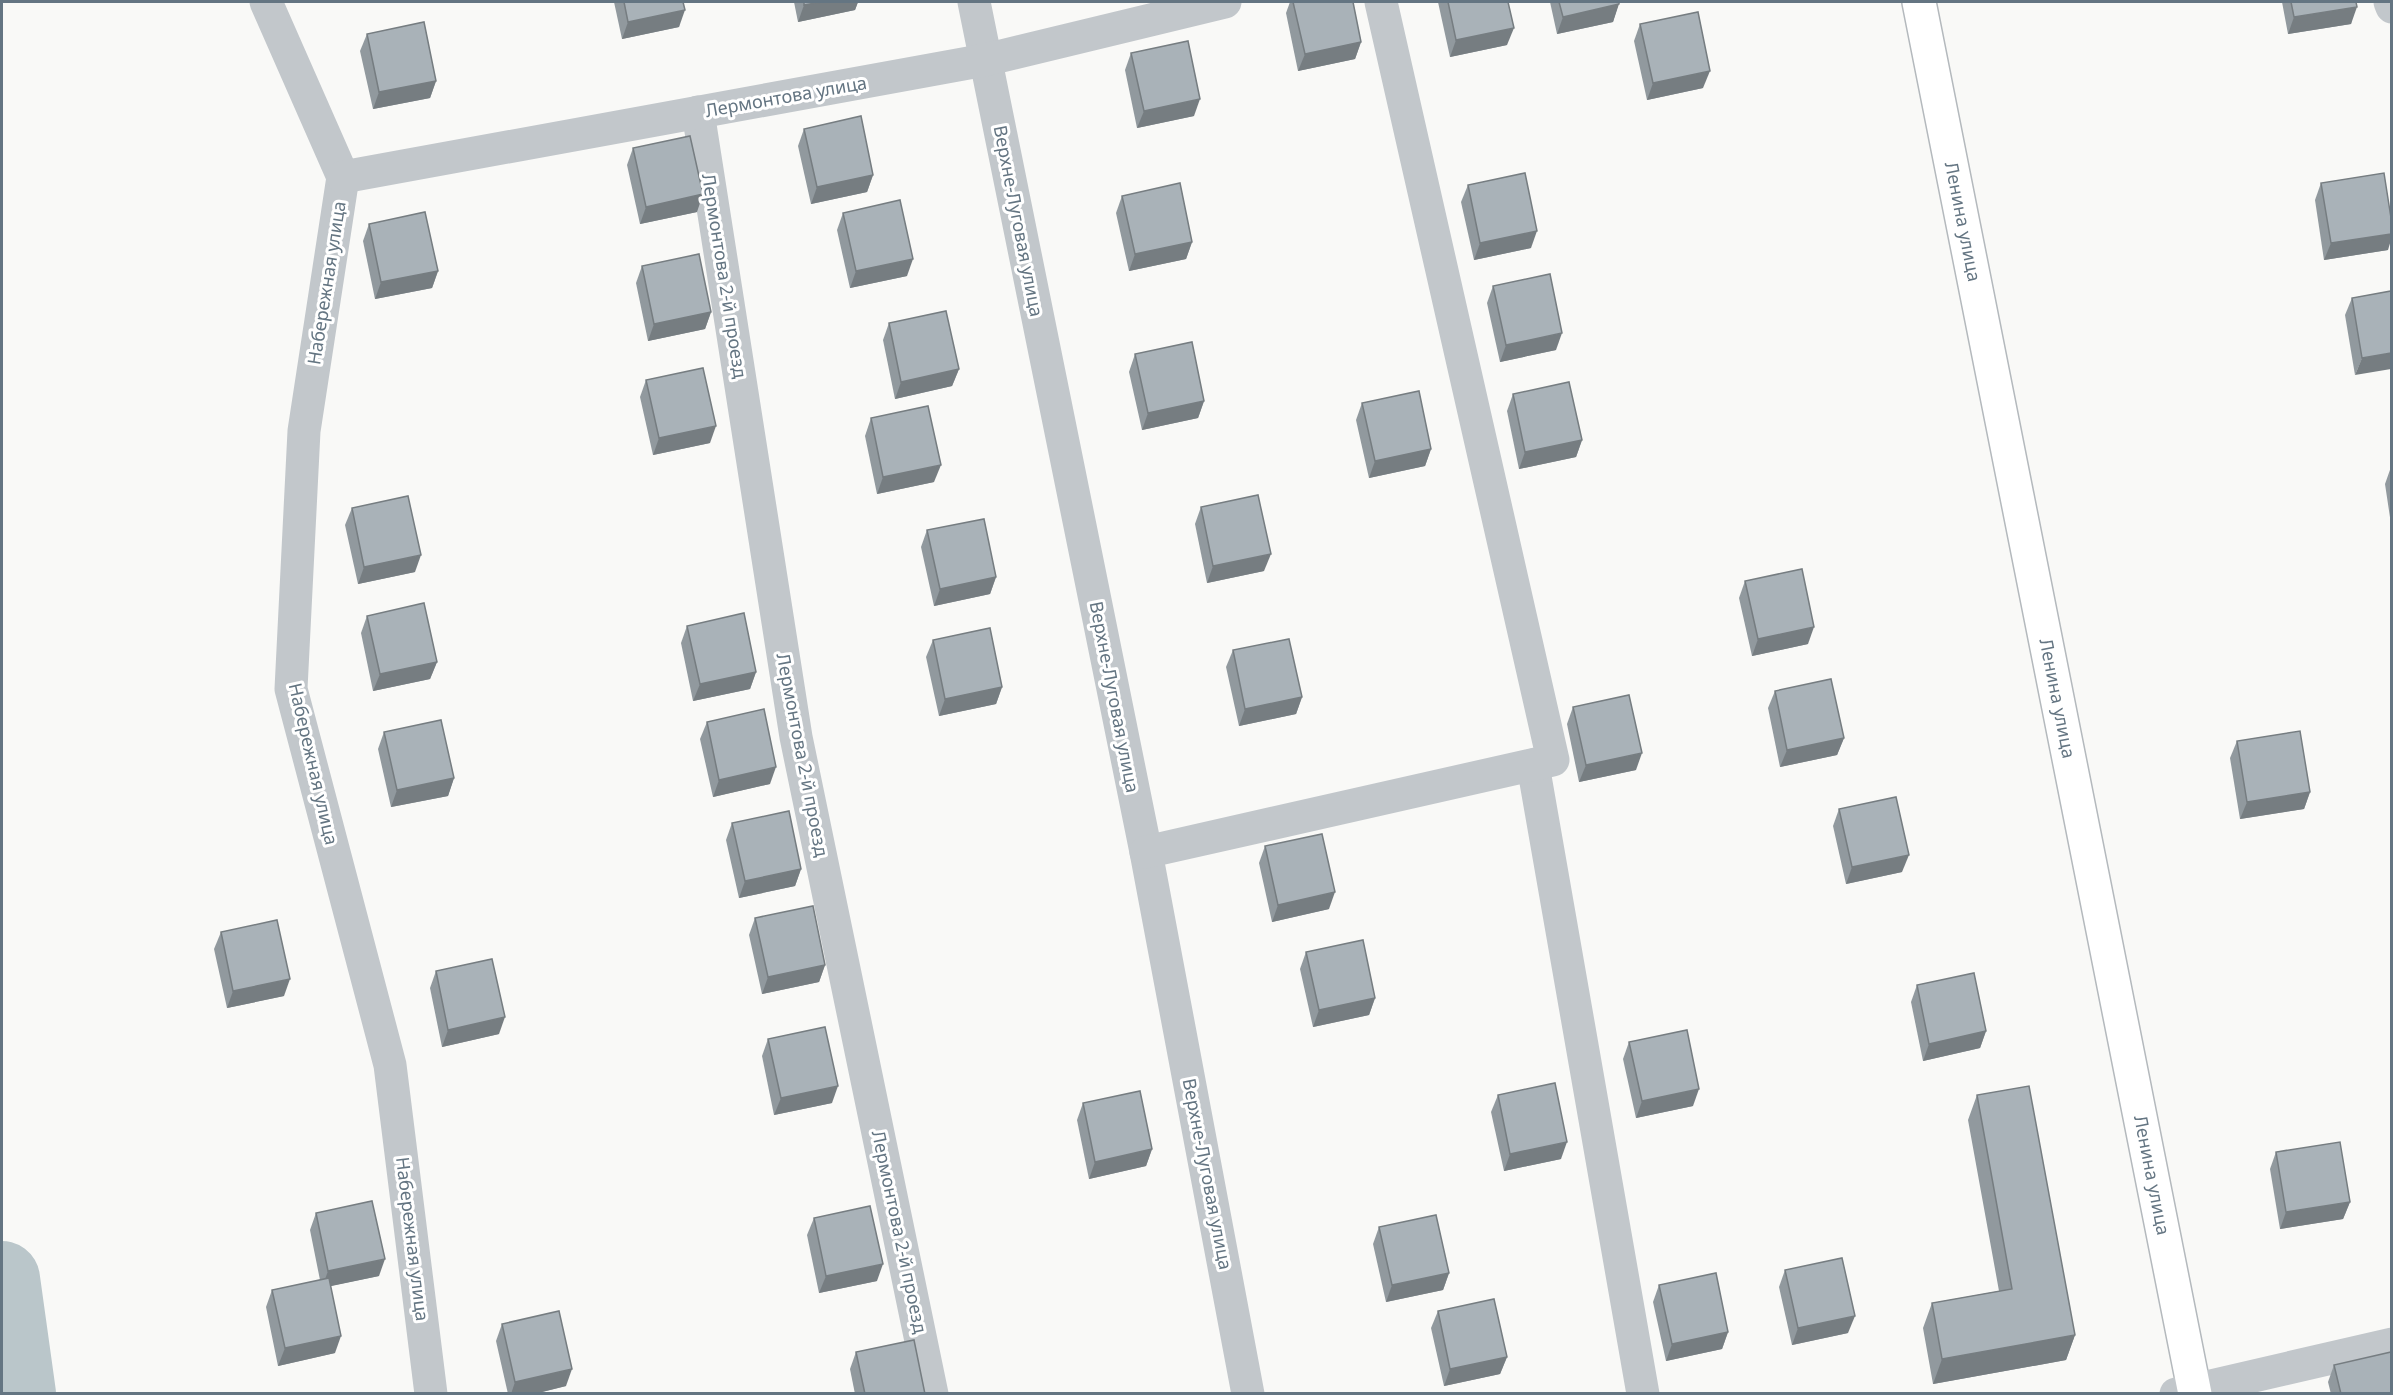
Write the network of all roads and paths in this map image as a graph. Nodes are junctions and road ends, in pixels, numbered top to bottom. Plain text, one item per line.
1 (266, 2) edge
2 (974, 2) edge
3 (1225, 2) edge
4 (1381, 2) edge
5 (1919, 2) edge
6 (2390, 2) edge
7 (2391, 7) edge
8 (985, 60) junction
9 (698, 112) junction
10 (343, 177) junction
11 (1543, 763) junction
12 (1146, 852) junction
13 (2391, 1344) edge
14 (2188, 1392) edge
15 (431, 1394) edge
16 (932, 1394) edge
17 (1248, 1394) edge
18 (1643, 1394) edge

1 - 10 street, Набережная улица
2 - 8 street, Верхне-Луговая улица
3 - 8 street, Лермонтова улица
4 - 11 street
5 - 14 main road, Ленина улица
6 - 7 street
8 - 9 street, Лермонтова улица
8 - 12 street, Верхне-Луговая улица
9 - 10 street, Лермонтова улица
9 - 16 street, Лермонтова 2-й проезд
10 - 15 street, Набережная улица
11 - 12 street
11 - 18 street
12 - 17 street, Верхне-Луговая улица
13 - 14 street

